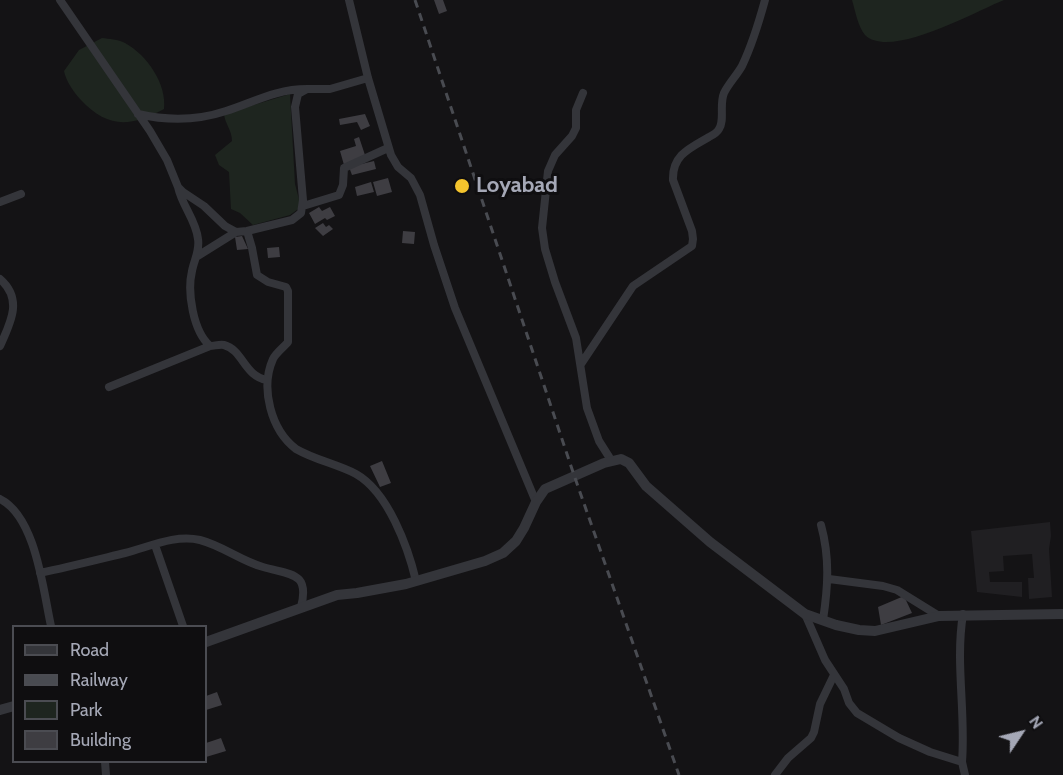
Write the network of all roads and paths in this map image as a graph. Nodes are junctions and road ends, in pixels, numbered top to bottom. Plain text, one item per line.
1 (60, 0) edge
2 (349, 0) edge
3 (765, 0) edge
4 (368, 78) junction
5 (307, 89) junction
6 (583, 93) dead end
7 (138, 114) junction
8 (388, 148) junction
9 (178, 187) junction
10 (21, 194) dead end
11 (0, 202) edge
12 (303, 206) junction
13 (236, 231) junction
14 (247, 231) junction
15 (196, 257) junction
16 (0, 279) edge
17 (0, 346) edge
18 (210, 346) junction
19 (581, 364) junction
20 (267, 380) junction
21 (109, 387) dead end
22 (611, 460) junction
23 (0, 499) edge
24 (536, 502) junction
25 (821, 525) dead end
26 (154, 545) junction
27 (40, 573) junction
28 (829, 579) junction
29 (411, 582) junction
30 (302, 607) junction
31 (806, 614) junction
32 (963, 614) junction
33 (1063, 614) edge
34 (939, 615) junction
35 (823, 621) junction
36 (51, 625) edge
37 (182, 625) edge
38 (207, 642) edge
39 (834, 675) junction
40 (962, 762) junction
41 (775, 775) edge
42 (965, 775) edge

1 - 7 street
2 - 4 street
3 - 19 street
4 - 5 street
4 - 8 street
5 - 7 street
5 - 12 street
6 - 19 street
7 - 9 street
8 - 12 street
8 - 24 street
9 - 13 street
9 - 15 street
10 - 11 street
12 - 14 street
13 - 14 street
13 - 15 street
14 - 20 street
15 - 18 street
16 - 17 street
18 - 20 street
18 - 21 street
19 - 22 street
20 - 29 street
22 - 24 street
22 - 31 street
23 - 27 street
24 - 29 street
25 - 28 street
26 - 27 street
26 - 30 street
26 - 37 street
27 - 36 street
28 - 34 street
28 - 35 street
29 - 30 street
30 - 38 street
31 - 35 street
31 - 39 street
32 - 33 street
32 - 34 street
32 - 40 street
34 - 35 street
39 - 40 street
39 - 41 street
40 - 42 street

